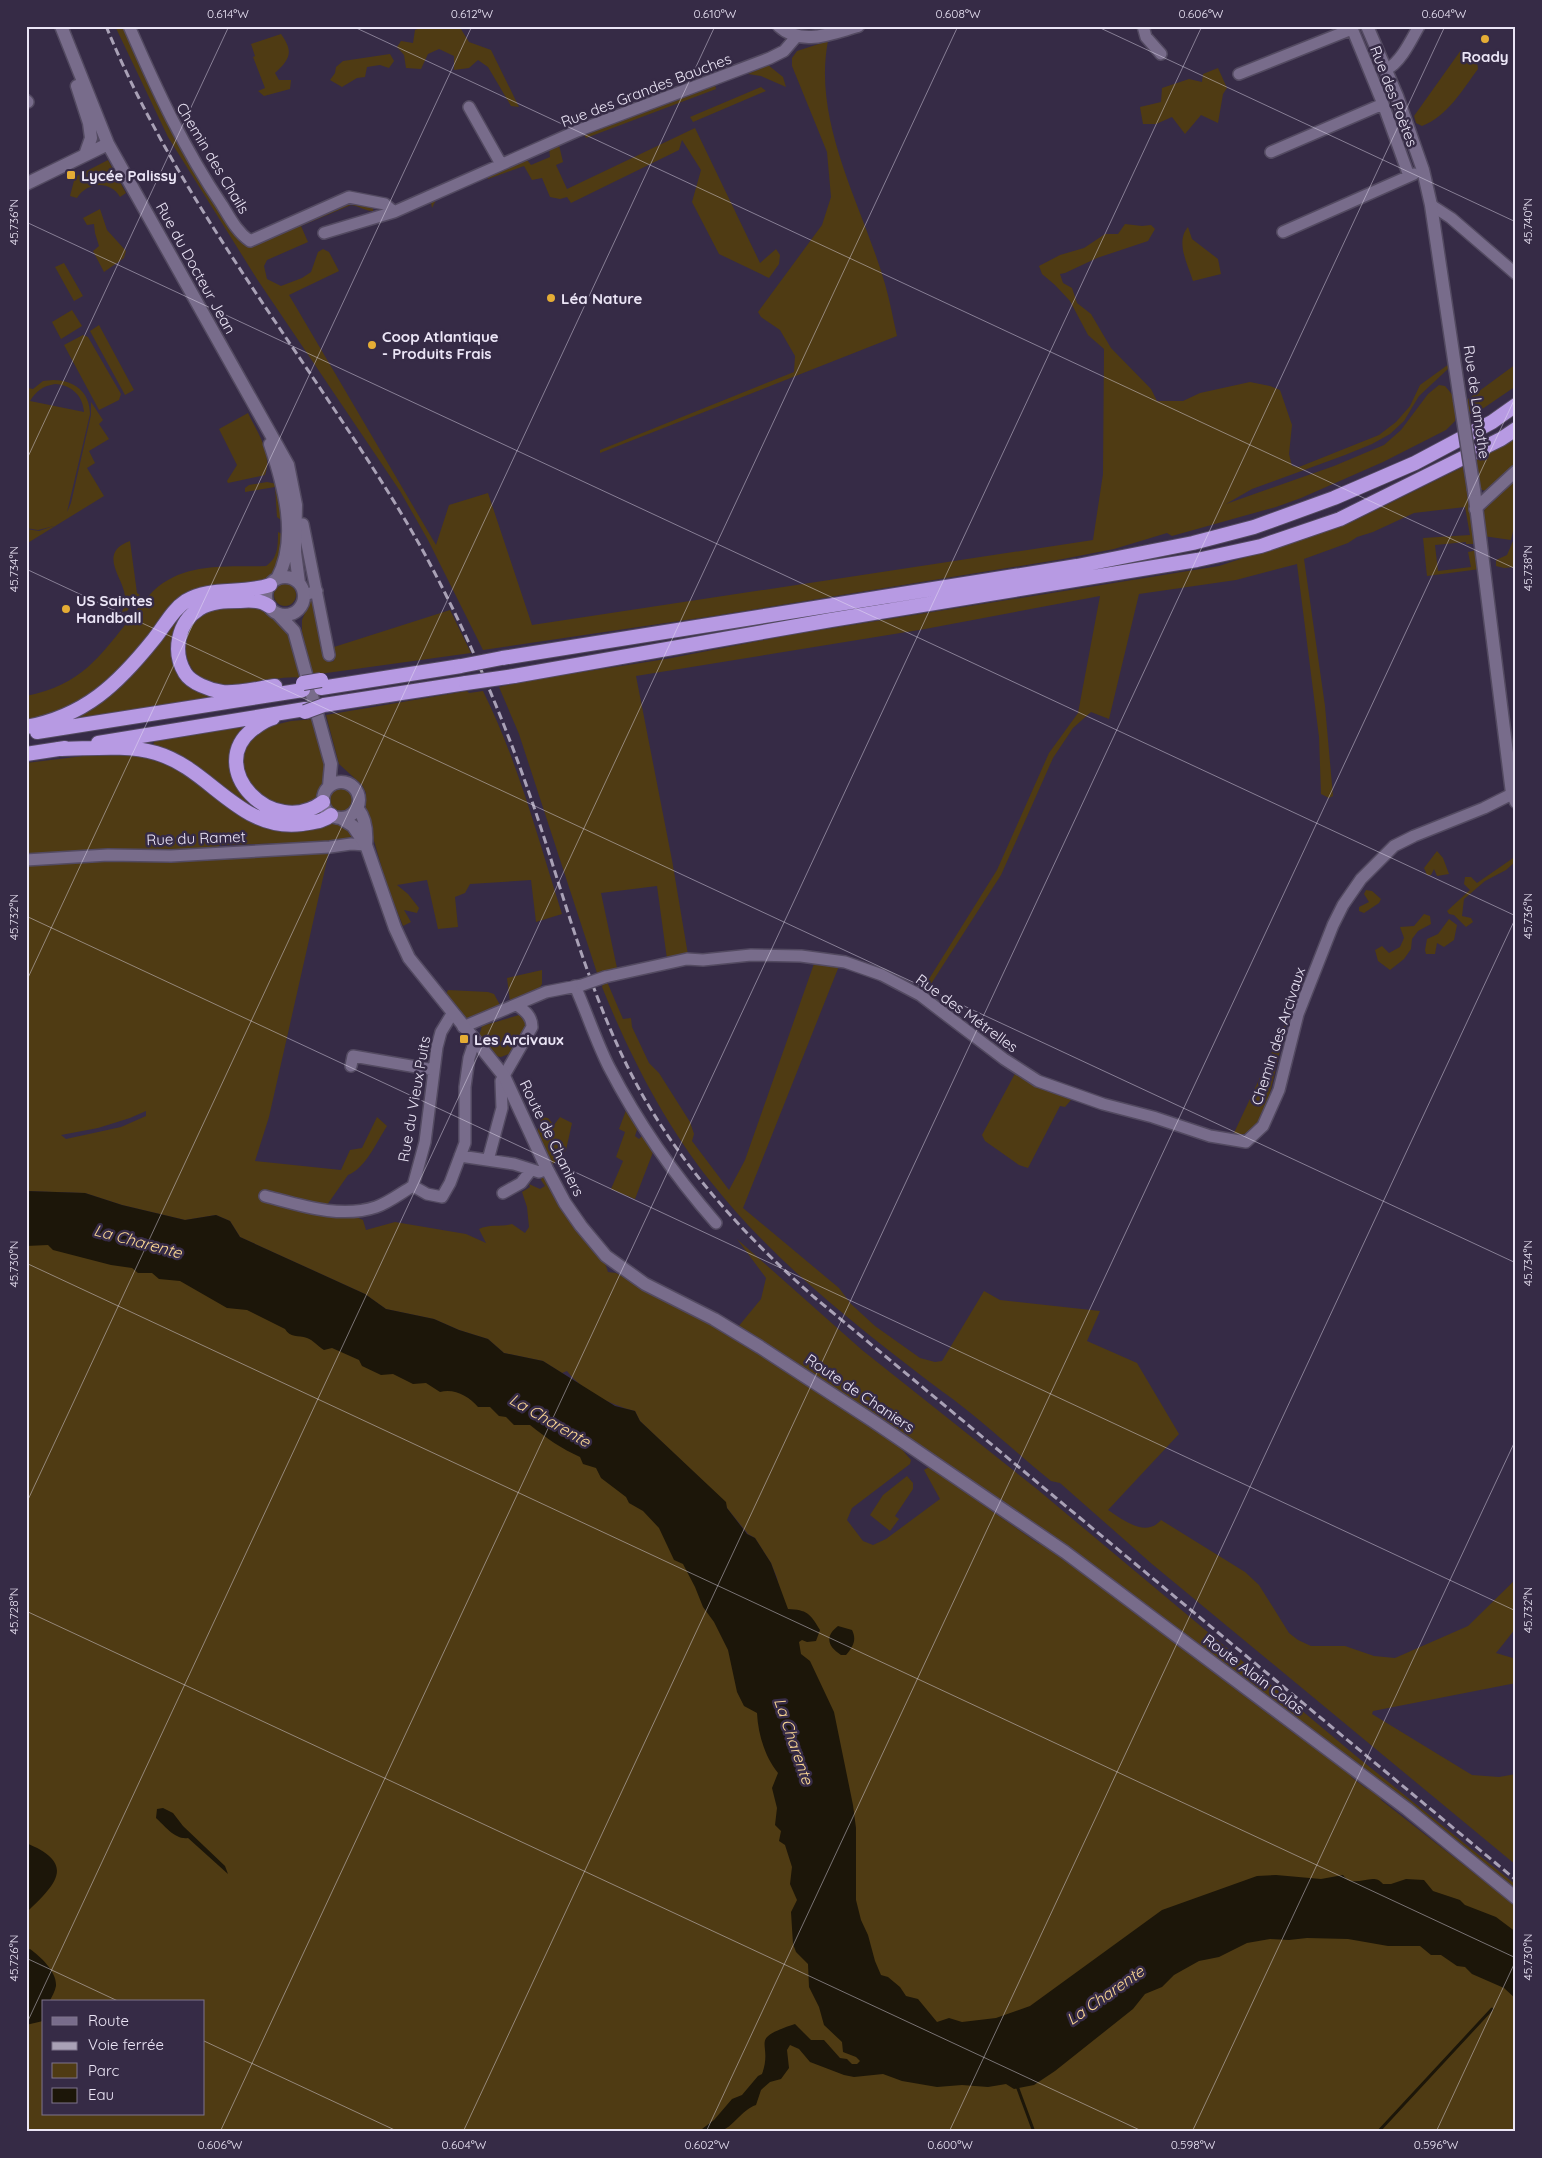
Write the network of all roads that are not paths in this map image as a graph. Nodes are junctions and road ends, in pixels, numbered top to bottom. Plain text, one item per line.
1 (62, 26) edge
2 (129, 26) edge
3 (779, 26) edge
4 (858, 26) edge
5 (1143, 26) edge
6 (1367, 26) edge
7 (1419, 26) edge
8 (1352, 28) edge
9 (796, 37) junction
10 (69, 48) junction
11 (1160, 54) dead end
12 (1386, 69) junction
13 (1239, 74) dead end
14 (1383, 104) junction
15 (469, 107) dead end
16 (108, 144) junction
17 (1272, 152) dead end
18 (85, 155) junction
19 (501, 164) junction
20 (1423, 170) junction
21 (1409, 176) junction
22 (26, 184) edge
23 (1431, 205) junction
24 (394, 212) junction
25 (1283, 232) dead end
26 (324, 233) dead end
27 (1516, 274) edge
28 (1516, 405) edge
29 (262, 421) junction
30 (1516, 429) edge
31 (1516, 471) edge
32 (1475, 509) junction
33 (303, 524) dead end
34 (274, 582) junction
35 (301, 589) junction
36 (317, 591) junction
37 (300, 608) junction
38 (273, 610) junction
39 (294, 631) junction
40 (329, 655) dead end
41 (303, 687) junction
42 (305, 710) junction
43 (26, 727) edge
44 (26, 734) edge
45 (57, 749) junction
46 (26, 754) edge
47 (330, 764) junction
48 (345, 782) junction
49 (329, 786) junction
50 (1514, 796) edge
51 (323, 802) junction
52 (358, 809) junction
53 (337, 817) junction
54 (366, 845) junction
55 (26, 860) edge
56 (578, 986) junction
57 (518, 1005) junction
58 (452, 1014) junction
59 (463, 1027) junction
60 (475, 1040) junction
61 (351, 1066) dead end
62 (434, 1070) junction
63 (504, 1076) junction
64 (1246, 1142) joint
65 (460, 1156) junction
66 (488, 1160) junction
67 (547, 1169) junction
68 (532, 1170) junction
69 (413, 1186) junction
70 (504, 1193) dead end
71 (265, 1196) dead end
72 (716, 1223) dead end
73 (967, 1484) joint
74 (1516, 1898) edge

1 - 10 street, Rue du Docteur Jean
2 - 24 street, Chemin des Chails
3 - 9 street
4 - 9 street
5 - 11 street
6 - 12 street, Rue de Lamothe
7 - 12 street
8 - 13 street
8 - 14 street, Rue des Poètes
9 - 19 street, Rue des Grandes Bauches
10 - 16 street, Rue du Docteur Jean
10 - 18 street, Rue du Docteur Jean
12 - 20 street, Rue de Lamothe
14 - 17 street
14 - 21 street, Rue des Poètes
15 - 19 street
16 - 18 street
16 - 29 street, Rue du Docteur Jean
18 - 22 street
19 - 24 street, Rue des Grandes Bauches
20 - 21 street
20 - 23 street, Rue de Lamothe
21 - 25 street
23 - 27 street
23 - 32 street, Rue de Lamothe, bridge
24 - 26 street, Rue des Grandes Bauches
28 - 41 highway, bridge
29 - 34 street, Rue du Docteur Jean
29 - 35 street, Rue du Docteur Jean
30 - 42 highway, bridge
31 - 32 street
32 - 50 street, Rue de Lamothe
33 - 36 street
34 - 35 street
34 - 38 street
34 - 43 highway
35 - 36 street
35 - 37 street
36 - 40 street
37 - 38 street
37 - 39 street
38 - 39 street
38 - 41 highway
39 - 47 street
41 - 44 highway
42 - 45 highway
42 - 51 highway
45 - 46 highway
45 - 53 highway
47 - 48 street
47 - 49 street
48 - 49 street
48 - 52 street
49 - 51 street
50 - 64 street, Chemin des Arcivaux
51 - 53 street
52 - 53 street
52 - 54 street
53 - 54 street
54 - 55 street, Rue du Ramet
54 - 58 street, Route de Chaniers
56 - 57 street, Rue des Métrelles
56 - 64 street, Rue des Métrelles, bridge
56 - 72 street
57 - 59 street, Rue des Métrelles
57 - 63 street
58 - 59 street, Route de Chaniers
58 - 62 street, Rue du Vieux Puits
59 - 60 street, Route de Chaniers
60 - 63 street, Route de Chaniers
60 - 65 street
61 - 62 street
62 - 69 street, Rue du Vieux Puits
63 - 66 street
63 - 67 street, Route de Chaniers
65 - 66 street
65 - 69 street
66 - 68 street
67 - 68 street
67 - 73 street, Route de Chaniers
68 - 70 street
69 - 71 street
73 - 74 street, Route Alain Colas

